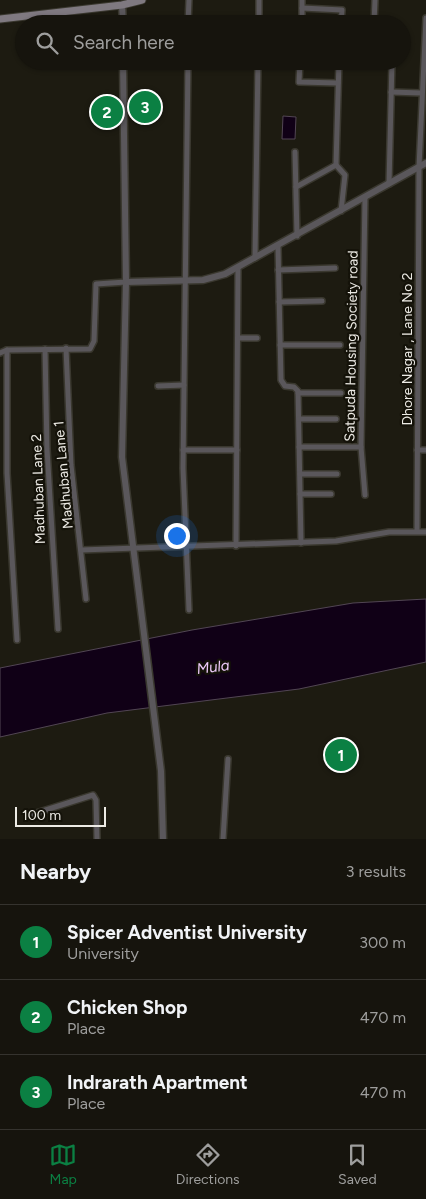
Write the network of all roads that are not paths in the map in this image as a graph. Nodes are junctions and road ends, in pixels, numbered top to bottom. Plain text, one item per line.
1 (142, 0) edge
2 (189, 0) edge
3 (259, 0) edge
4 (302, 0) edge
5 (375, 0) edge
6 (122, 3) edge
7 (302, 8) junction
8 (30, 15) edge
9 (188, 15) edge
10 (259, 15) edge
11 (302, 15) edge
12 (342, 15) edge
13 (374, 15) edge
14 (15, 17) edge
15 (426, 18) edge
16 (0, 19) edge
17 (123, 70) edge
18 (188, 70) edge
19 (258, 70) edge
20 (300, 70) edge
21 (339, 70) edge
22 (392, 70) edge
23 (338, 84) junction
24 (391, 92) junction
25 (421, 92) junction
26 (295, 152) dead end
27 (426, 162) edge
28 (336, 166) junction
29 (419, 167) junction
30 (419, 180) junction
31 (426, 180) edge
32 (389, 184) junction
33 (296, 187) junction
34 (365, 197) junction
35 (341, 211) junction
36 (297, 236) junction
37 (278, 247) junction
38 (255, 259) junction
39 (238, 268) junction
40 (335, 268) dead end
41 (278, 270) junction
42 (185, 281) junction
43 (126, 282) junction
44 (322, 301) dead end
45 (279, 302) junction
46 (238, 338) junction
47 (257, 338) dead end
48 (280, 345) junction
49 (340, 345) dead end
50 (66, 348) junction
51 (45, 349) junction
52 (7, 350) junction
53 (0, 353) edge
54 (419, 364) junction
55 (426, 364) edge
56 (184, 385) junction
57 (158, 386) dead end
58 (298, 393) junction
59 (341, 393) dead end
60 (299, 419) junction
61 (336, 419) dead end
62 (299, 447) junction
63 (361, 447) junction
64 (183, 450) junction
65 (237, 450) junction
66 (418, 450) junction
67 (426, 450) edge
68 (300, 474) junction
69 (337, 474) dead end
70 (300, 494) junction
71 (331, 494) dead end
72 (365, 495) dead end
73 (417, 532) junction
74 (426, 532) edge
75 (301, 543) junction
76 (236, 546) junction
77 (133, 548) junction
78 (186, 548) junction
79 (81, 550) junction
80 (86, 599) dead end
81 (189, 610) dead end
82 (58, 629) dead end
83 (17, 640) dead end
84 (228, 759) dead end
85 (33, 814) dead end
86 (97, 839) edge
87 (163, 839) edge
88 (223, 839) edge

1 - 6 main road
2 - 9 street
3 - 10 street
4 - 7 street
5 - 13 street
6 - 8 main road
7 - 11 street
7 - 12 street
14 - 16 main road
15 - 25 street, Dhore Nagar , Lane No 2
17 - 43 street
18 - 42 street
19 - 38 street
20 - 23 street
21 - 23 street
22 - 24 street
23 - 28 street
24 - 25 street
24 - 32 street
25 - 29 street, Dhore Nagar , Lane No 2
26 - 33 street
27 - 29 street
28 - 33 street
28 - 35 street
29 - 30 street, Dhore Nagar , Lane No 2
29 - 32 street
30 - 31 street
30 - 54 street, Dhore Nagar , Lane No 2
32 - 34 street
33 - 36 street
34 - 35 street
34 - 63 street, Satpuda Housing Society road
35 - 36 street
36 - 37 street
37 - 38 street
37 - 41 street
38 - 39 street
39 - 42 street
39 - 46 street
40 - 41 street
41 - 45 street
42 - 43 street
42 - 56 street
43 - 50 street
43 - 77 street
44 - 45 street
45 - 48 street
46 - 47 street
46 - 65 street
48 - 49 street
48 - 58 street
50 - 51 street
50 - 79 street, Madhuban Lane 1
51 - 52 street
51 - 82 street, Madhuban Lane 2
52 - 53 street
52 - 83 street
54 - 55 street
54 - 66 street, Dhore Nagar , Lane No 2
56 - 57 street
56 - 64 street
58 - 59 street
58 - 60 street
60 - 61 street
60 - 62 street
62 - 63 street
62 - 68 street
63 - 72 street, Satpuda Housing Society road
64 - 65 street
64 - 78 street
65 - 76 street
66 - 67 street
66 - 73 street, Dhore Nagar , Lane No 2
68 - 69 street
68 - 70 street
70 - 71 street
70 - 75 street
73 - 74 street
73 - 75 street
75 - 76 street
76 - 78 street
77 - 78 street
77 - 79 street
77 - 87 street
78 - 81 street
79 - 80 street, Madhuban Lane 1
84 - 88 street
85 - 86 street

